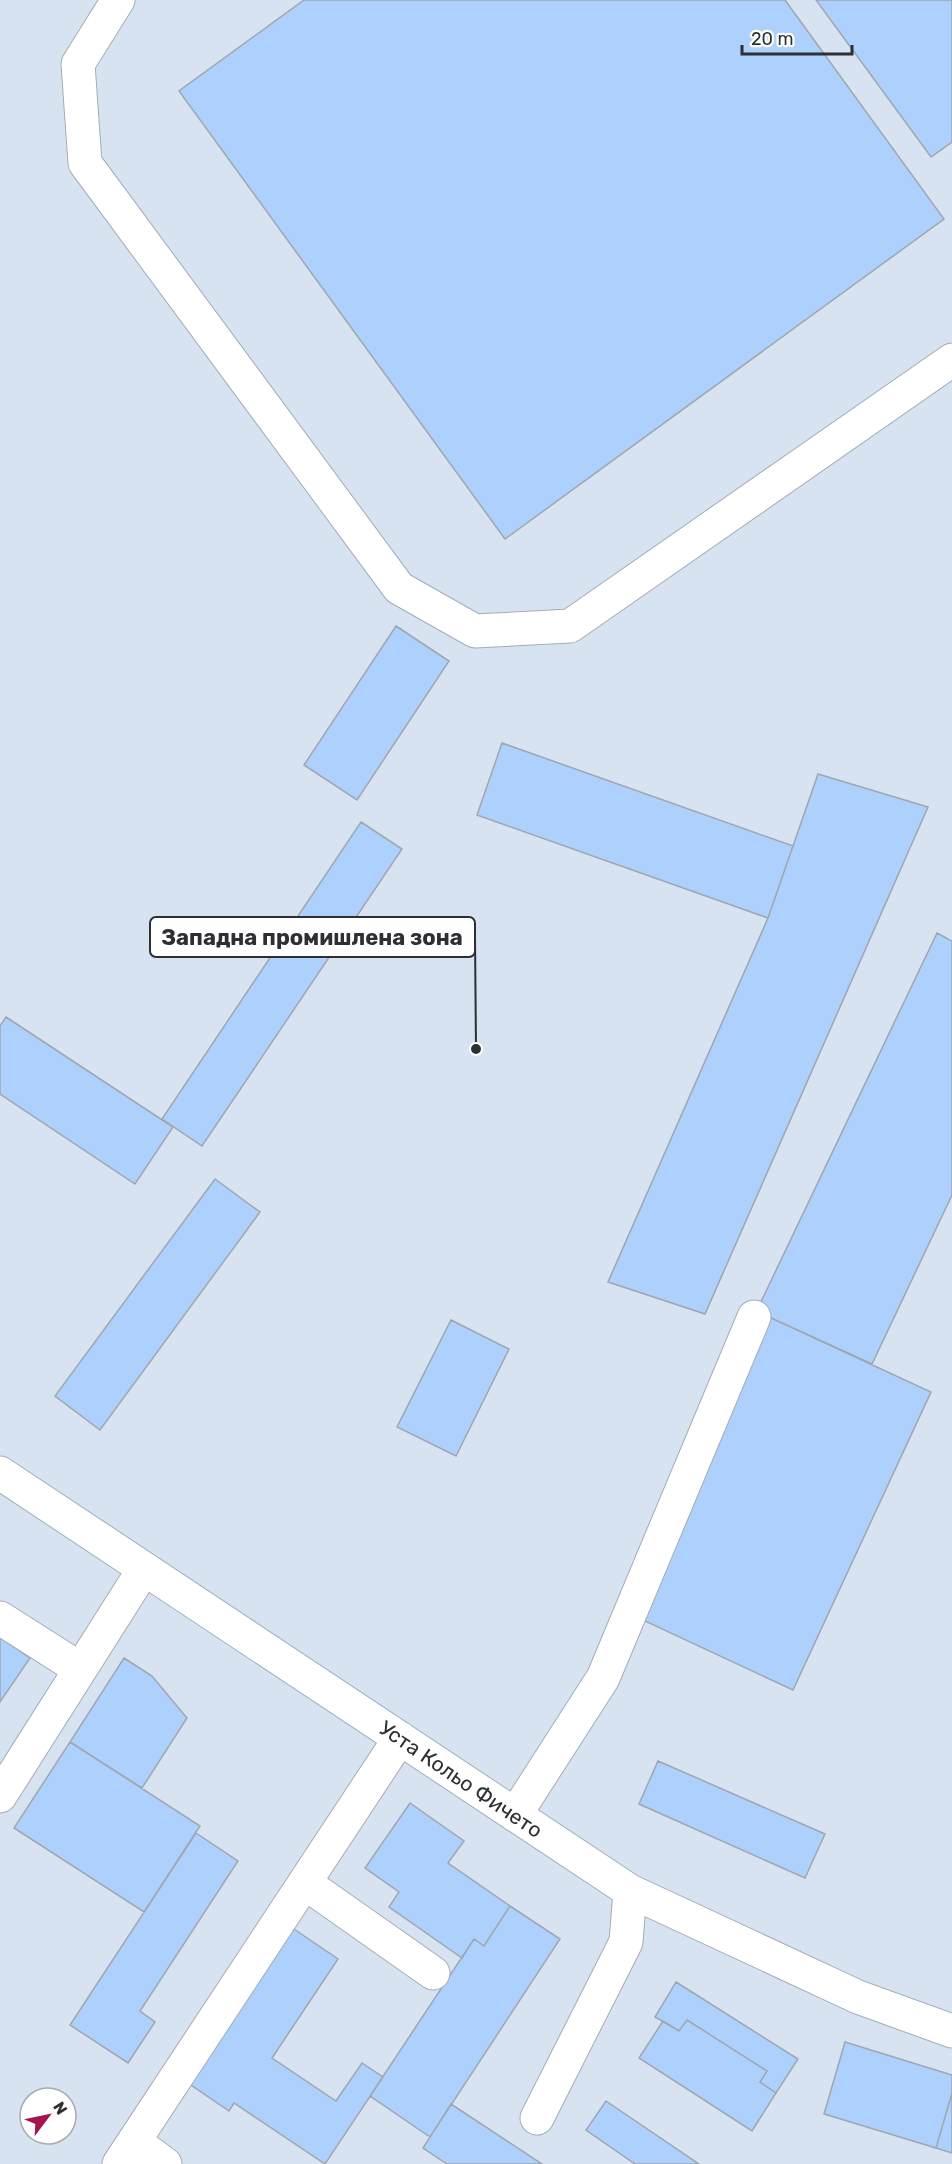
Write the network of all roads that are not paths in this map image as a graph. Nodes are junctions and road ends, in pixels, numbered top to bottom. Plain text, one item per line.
1 (118, 0) edge
2 (950, 366) edge
3 (754, 1317) dead end
4 (0, 1473) edge
5 (144, 1569) junction
6 (0, 1618) edge
7 (80, 1669) junction
8 (400, 1738) junction
9 (0, 1796) edge
10 (515, 1815) junction
11 (305, 1883) junction
12 (630, 1891) junction
13 (433, 1973) dead end
14 (952, 2031) edge
15 (537, 2118) dead end
16 (127, 2153) edge
17 (165, 2164) edge

1 - 2 street
3 - 10 street
4 - 5 street, Уста Кольо Фичето
5 - 7 street
5 - 8 street, Уста Кольо Фичето
6 - 7 street
7 - 9 street
8 - 10 street, Уста Кольо Фичето
8 - 11 street
10 - 12 street, Уста Кольо Фичето
11 - 13 street
11 - 16 street
12 - 14 street, Уста Кольо Фичето
12 - 15 street
16 - 17 street

